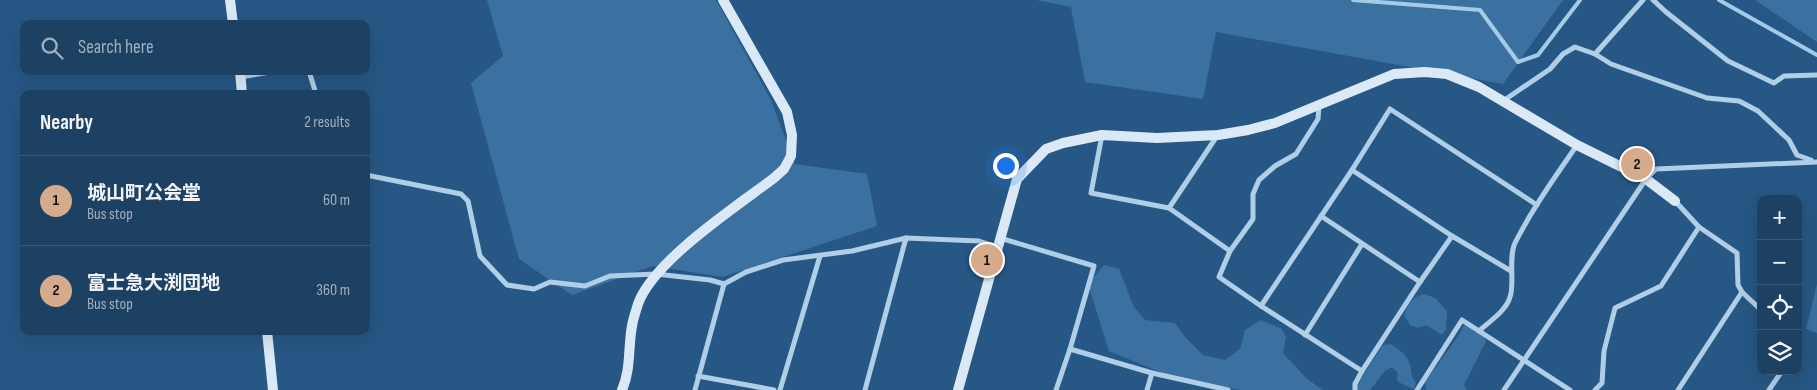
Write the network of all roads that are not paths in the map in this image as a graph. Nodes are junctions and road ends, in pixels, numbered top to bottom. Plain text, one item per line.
1 (230, 0) edge
2 (724, 0) edge
3 (1643, 0) edge
4 (1653, 0) edge
5 (232, 20) edge
6 (1595, 54) junction
7 (240, 75) edge
8 (310, 75) edge
9 (1817, 75) edge
10 (242, 90) edge
11 (315, 90) edge
12 (1504, 101) junction
13 (1319, 106) junction
14 (1102, 135) junction
15 (1218, 135) junction
16 (1577, 145) junction
17 (1817, 162) edge
18 (1352, 170) junction
19 (370, 176) edge
20 (1646, 179) junction
21 (1675, 201) joint
22 (1537, 205) junction
23 (1169, 208) junction
24 (1321, 216) junction
25 (1699, 227) junction
26 (1452, 236) junction
27 (906, 238) junction
28 (998, 242) junction
29 (1362, 244) junction
30 (1230, 251) junction
31 (820, 256) junction
32 (1511, 271) junction
33 (656, 274) junction
34 (1420, 282) junction
35 (724, 284) junction
36 (1742, 292) junction
37 (1261, 306) junction
38 (1757, 306) edge
39 (1479, 330) junction
40 (1305, 334) junction
41 (267, 335) edge
42 (1070, 349) junction
43 (1524, 361) junction
44 (1362, 370) junction
45 (1152, 372) junction
46 (1779, 375) edge
47 (698, 376) junction
48 (273, 390) edge
49 (622, 390) edge
50 (695, 390) edge
51 (774, 390) edge
52 (780, 390) edge
53 (865, 390) edge
54 (958, 390) edge
55 (1056, 390) edge
56 (1147, 390) edge
57 (1228, 390) edge
58 (1355, 390) edge
59 (1417, 390) edge
60 (1504, 390) edge
61 (1570, 390) edge
62 (1595, 390) edge
63 (1678, 390) edge
64 (1769, 390) edge

1 - 5 street
2 - 33 street
3 - 6 street
4 - 9 street
6 - 12 street
6 - 17 street
7 - 10 street
8 - 11 street
12 - 13 street
12 - 16 street
13 - 15 street
13 - 30 street
14 - 15 street
14 - 23 street
14 - 28 street
15 - 23 street
16 - 20 street
16 - 22 street
17 - 20 street
18 - 22 street
18 - 24 street
18 - 26 street
19 - 33 street
20 - 21 street
20 - 43 street
21 - 25 street
22 - 32 street
23 - 30 street
24 - 29 street
24 - 37 street
25 - 36 street
25 - 62 street
26 - 32 street
26 - 34 street
27 - 28 street
27 - 31 street
27 - 53 street
28 - 42 street
28 - 54 street
29 - 34 street
29 - 40 street
30 - 37 street
31 - 35 street
31 - 52 street
32 - 39 street
33 - 35 street
33 - 49 street
34 - 44 street
35 - 47 street
36 - 38 street
36 - 63 street
37 - 40 street
39 - 43 street
39 - 59 street
40 - 44 street
41 - 48 street
42 - 45 street
42 - 55 street
43 - 60 street
43 - 61 street
44 - 58 street
45 - 56 street
45 - 57 street
46 - 64 street
47 - 50 street
47 - 51 street

